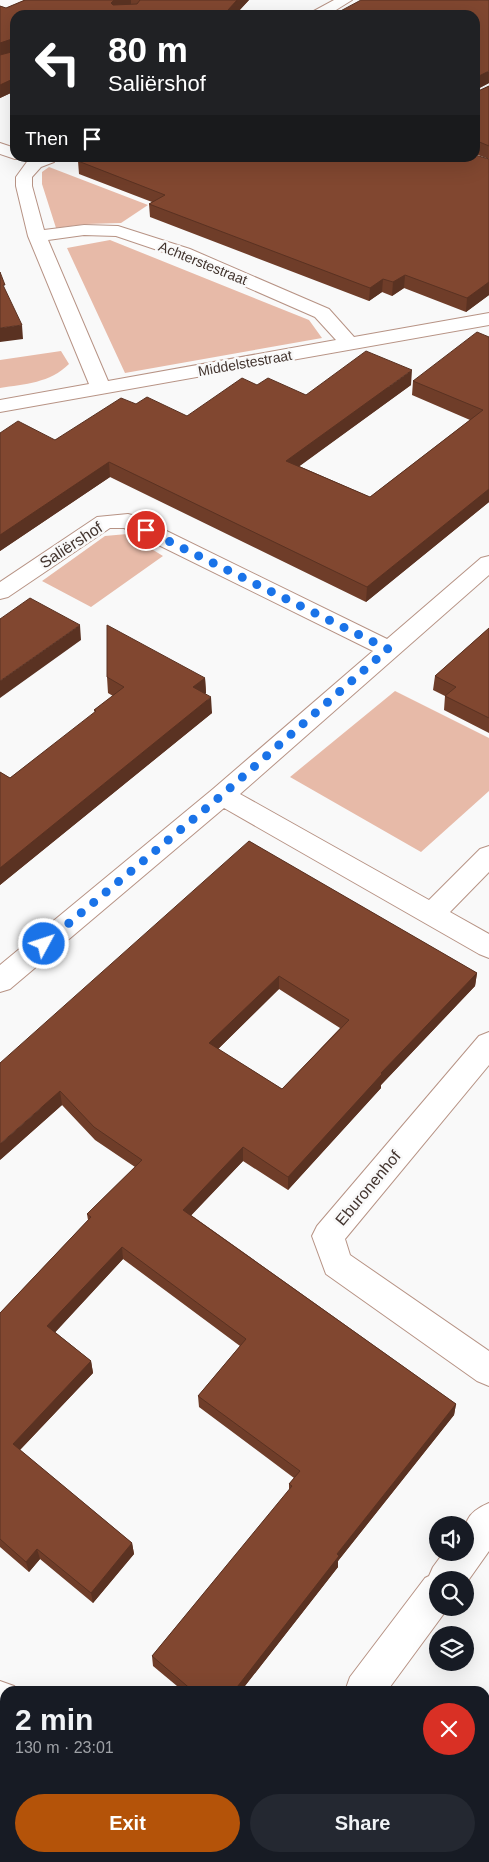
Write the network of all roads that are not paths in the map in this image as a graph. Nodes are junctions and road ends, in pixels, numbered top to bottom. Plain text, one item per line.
1 (345, 0) edge
2 (326, 10) edge
3 (33, 162) edge
4 (37, 236) junction
5 (489, 319) edge
6 (350, 345) junction
7 (101, 388) junction
8 (0, 406) edge
9 (489, 563) edge
10 (0, 592) edge
11 (388, 649) junction
12 (222, 795) junction
13 (489, 856) edge
14 (432, 914) junction
15 (489, 947) edge
16 (0, 981) edge
17 (489, 1044) edge
18 (489, 1370) edge
19 (489, 1521) edge
20 (453, 1571) edge
21 (429, 1603) edge
22 (368, 1686) edge

1 - 2 street
3 - 4 street
4 - 6 street, Achterstestraat
4 - 7 street
5 - 6 street, Middelstestraat
6 - 7 street, Middelstestraat
7 - 8 street, Middelstestraat
9 - 11 street
10 - 11 street, Saliërshof
11 - 12 street
12 - 14 street
12 - 16 street
13 - 14 street
14 - 15 street
17 - 18 street, Eburonenhof
19 - 20 street
21 - 22 street

